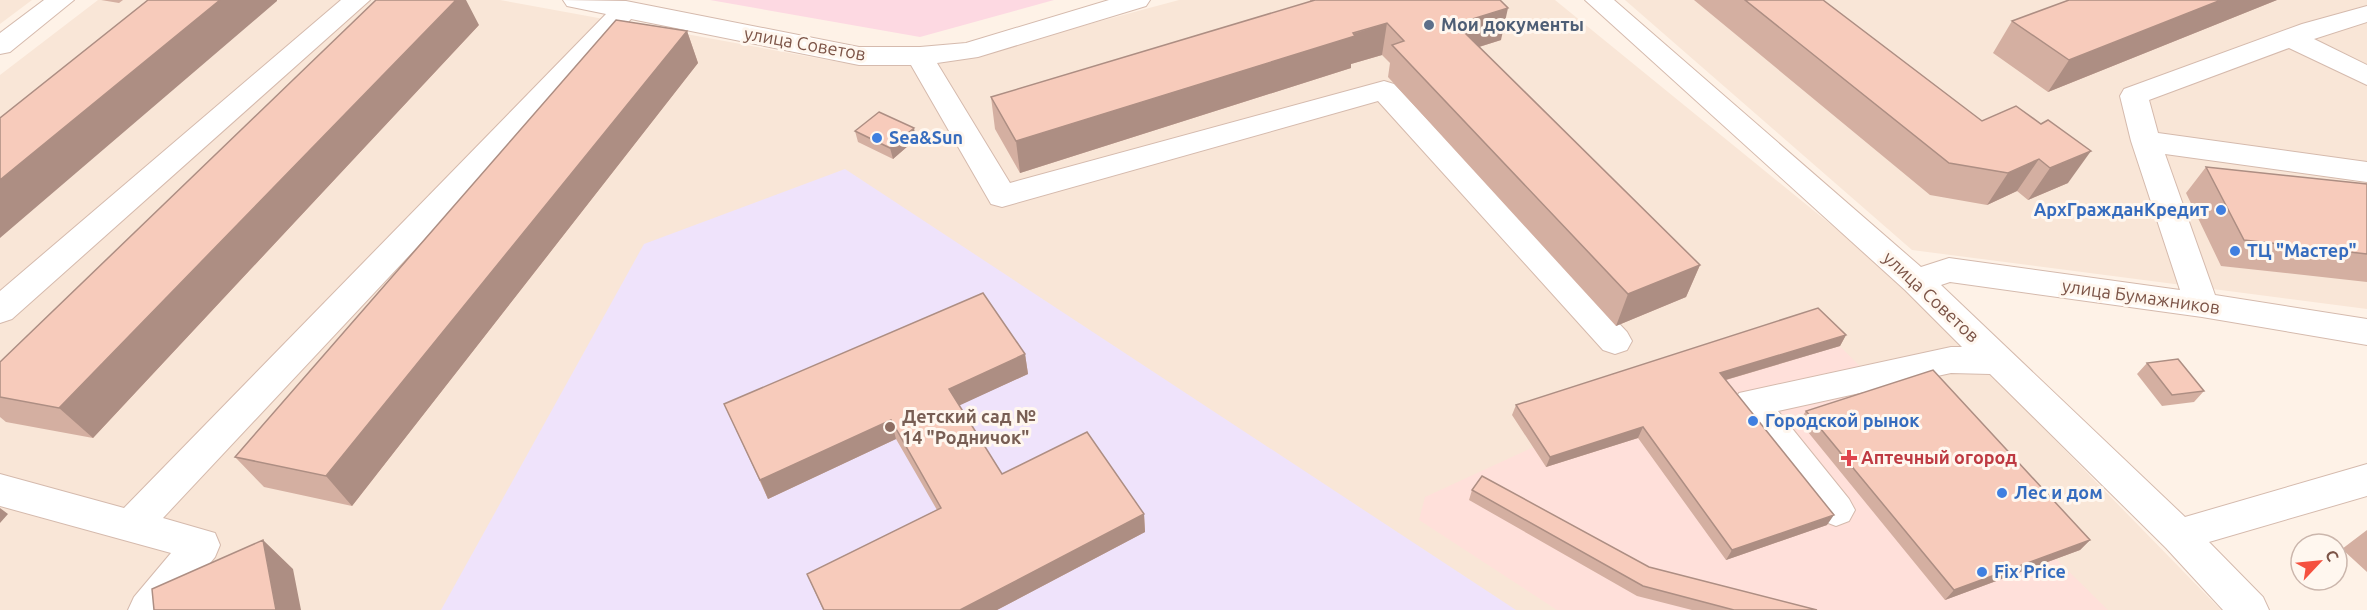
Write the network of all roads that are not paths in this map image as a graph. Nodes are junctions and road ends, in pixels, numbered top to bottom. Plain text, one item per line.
1 (61, 0) edge
2 (357, 0) edge
3 (576, 0) edge
4 (1137, 0) edge
5 (1598, 0) edge
6 (626, 9) junction
7 (2367, 14) edge
8 (2367, 27) edge
9 (2301, 34) junction
10 (0, 45) edge
11 (920, 56) junction
12 (2367, 76) edge
13 (2146, 141) junction
14 (2367, 172) edge
15 (1916, 281) junction
16 (2202, 305) junction
17 (0, 310) edge
18 (2367, 332) edge
19 (1615, 341) dead end
20 (1999, 361) junction
21 (2367, 480) edge
22 (0, 490) edge
23 (1836, 510) dead end
24 (131, 526) junction
25 (2179, 536) junction
26 (148, 610) edge
27 (2249, 610) edge

1 - 10 street
2 - 17 street
3 - 6 street, улица Советов
4 - 11 street, улица Советов
5 - 15 street, улица Советов
6 - 11 street, улица Советов
6 - 24 street
7 - 9 street
8 - 9 street
9 - 12 street
9 - 13 street
11 - 19 street
13 - 14 street
13 - 16 street
15 - 16 street, улица Бумажников
15 - 20 street, улица Советов
16 - 18 street, улица Бумажников
20 - 23 street
20 - 25 street, улица Советов
21 - 25 street
22 - 24 street
24 - 26 street
25 - 27 street, улица Советов

